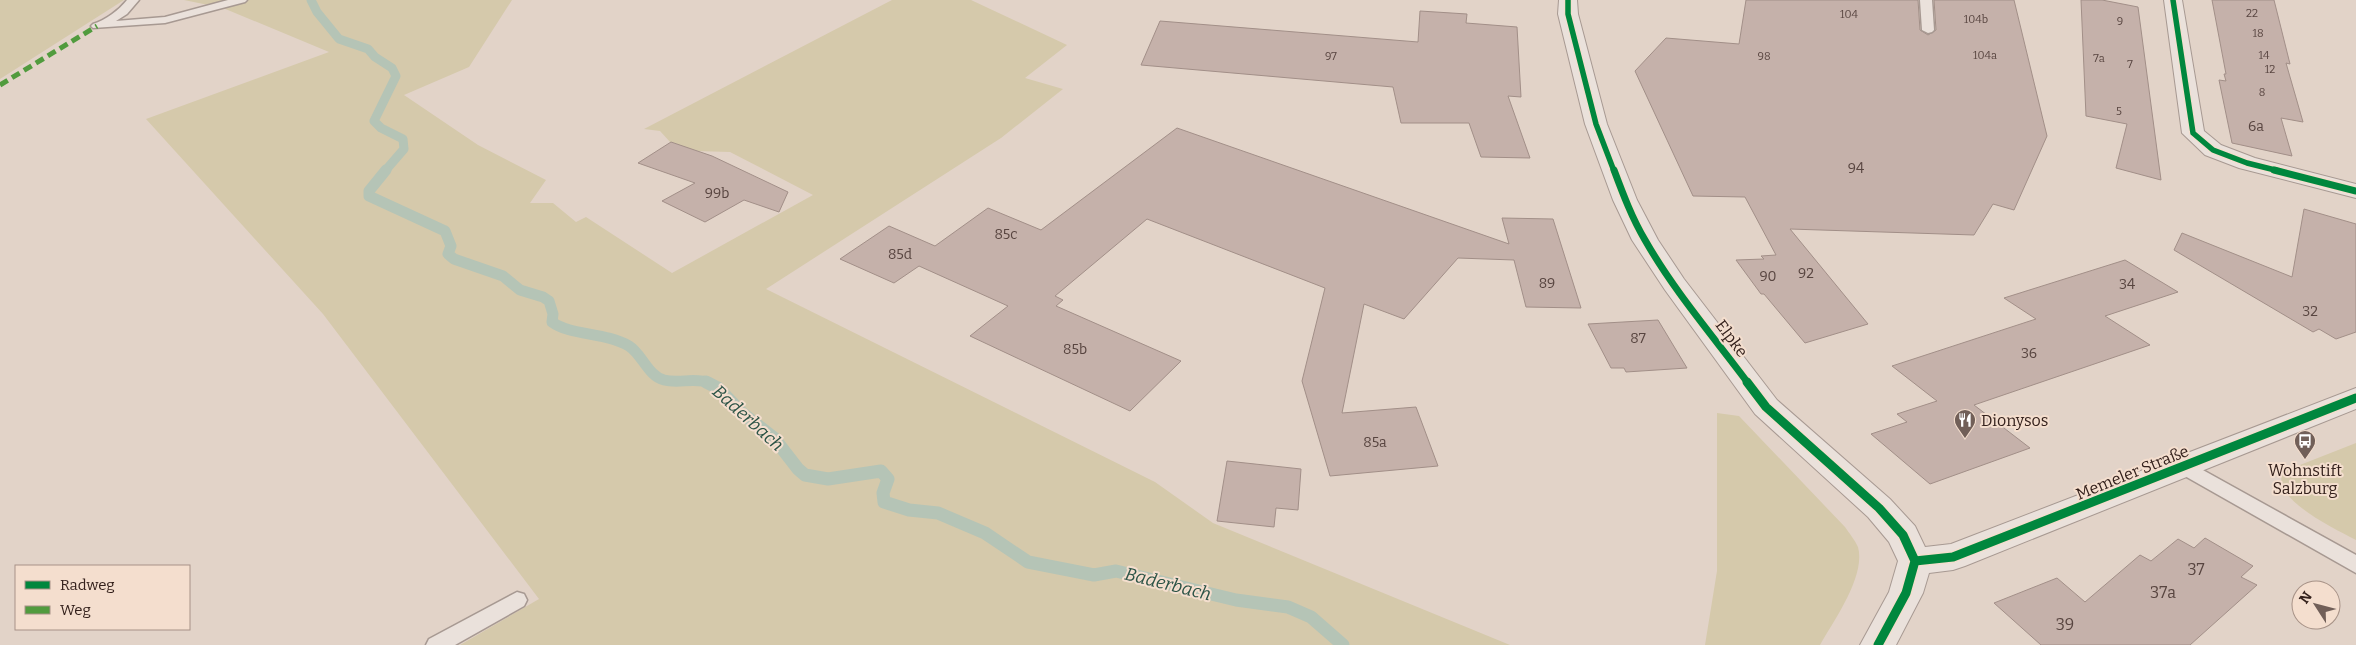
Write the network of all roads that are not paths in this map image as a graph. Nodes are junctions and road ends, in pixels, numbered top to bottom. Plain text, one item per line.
1 (134, 0) edge
2 (241, 0) edge
3 (1568, 0) edge
4 (1926, 0) edge
5 (2172, 0) edge
6 (1928, 30) dead end
7 (2356, 191) edge
8 (2356, 398) edge
9 (2183, 466) junction
10 (1915, 561) junction
11 (2356, 565) edge
12 (517, 600) dead end
13 (437, 645) edge
14 (1878, 645) edge

1 - 2 lane
3 - 10 street, Elpke
4 - 6 lane
5 - 7 street
8 - 9 street, Memeler Straße
9 - 10 street, Memeler Straße
9 - 11 lane
10 - 14 street
12 - 13 lane

